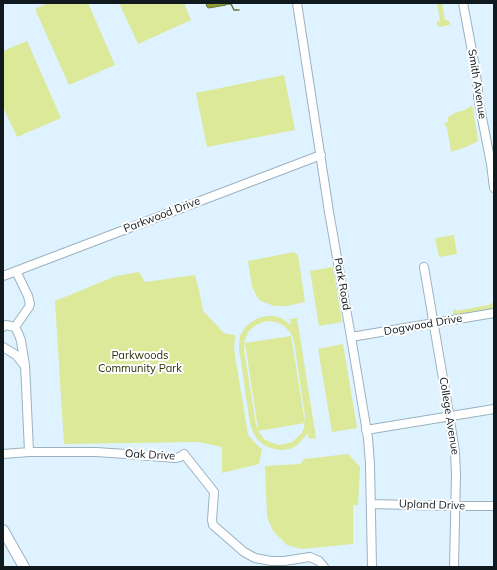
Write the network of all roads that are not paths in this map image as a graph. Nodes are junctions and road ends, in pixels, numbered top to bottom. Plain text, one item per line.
1 (297, 3) edge
2 (463, 3) edge
3 (320, 155) junction
4 (494, 188) edge
5 (424, 267) dead end
6 (16, 271) junction
7 (3, 276) edge
8 (494, 313) edge
9 (434, 324) junction
10 (3, 327) edge
11 (15, 327) junction
12 (351, 337) junction
13 (3, 347) edge
14 (25, 365) junction
15 (494, 409) edge
16 (450, 416) junction
17 (366, 430) junction
18 (28, 452) junction
19 (3, 454) edge
20 (371, 504) junction
21 (455, 506) junction
22 (494, 506) edge
23 (3, 530) edge
24 (24, 567) edge
25 (324, 567) edge
26 (372, 567) edge
27 (454, 567) edge

1 - 3 street, Park Road
2 - 4 street, Smith Avenue
3 - 6 street, Parkwood Drive
3 - 12 street, Park Road
5 - 9 street, College Avenue
6 - 7 street, Parkwood Drive
6 - 11 street
8 - 9 street, Dogwood Drive
9 - 12 street, Dogwood Drive
9 - 16 street, College Avenue
10 - 11 street
11 - 14 street
12 - 17 street, Park Road
13 - 14 street
14 - 18 street
15 - 16 street
16 - 17 street
16 - 21 street, College Avenue
17 - 20 street, Park Road
18 - 19 street, Oak Drive
18 - 25 street, Oak Drive
20 - 21 street, Upland Drive
20 - 26 street, Park Road
21 - 22 street, Upland Drive
21 - 27 street, College Avenue
23 - 24 main road

